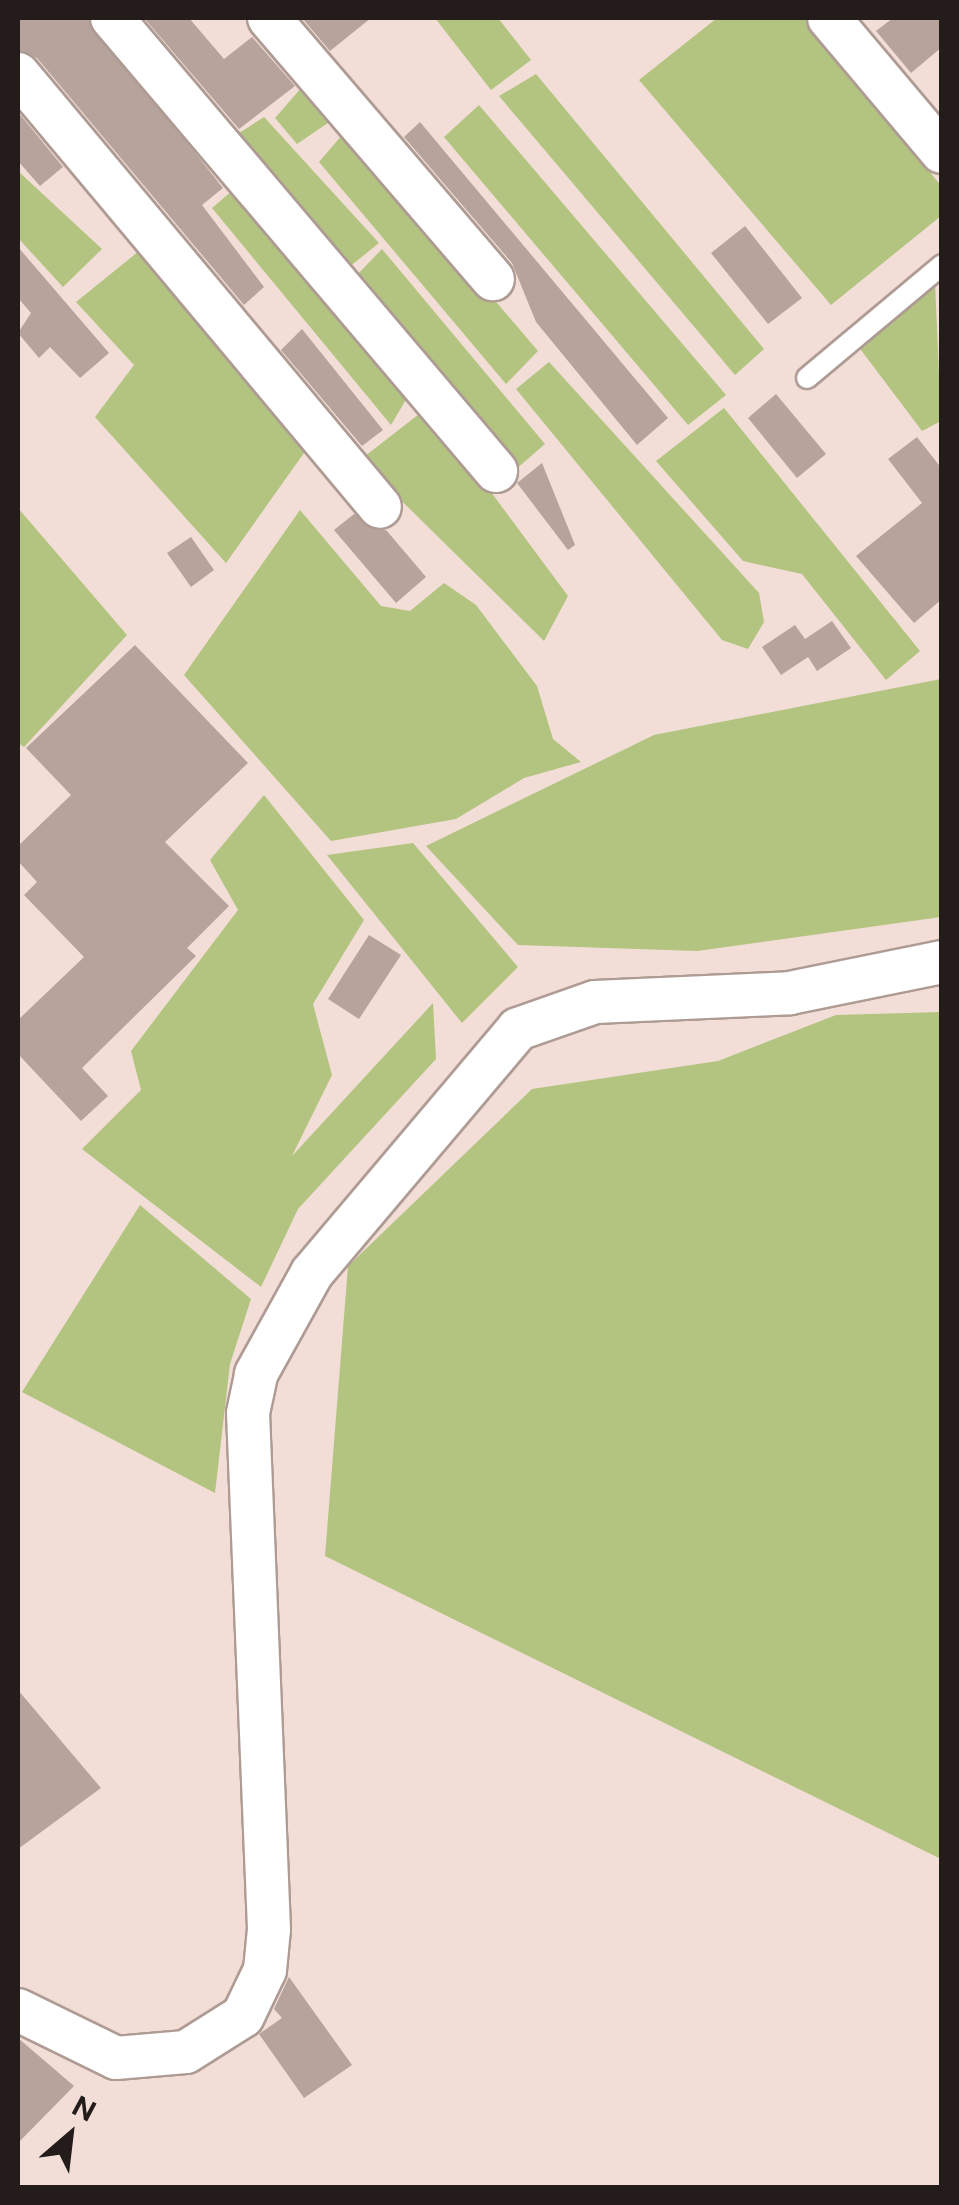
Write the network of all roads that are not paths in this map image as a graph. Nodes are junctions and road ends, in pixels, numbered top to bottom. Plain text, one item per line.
1 (112, 18) edge
2 (269, 18) edge
3 (829, 18) edge
4 (18, 74) edge
5 (942, 152) edge
6 (942, 265) edge
7 (493, 279) dead end
8 (807, 378) dead end
9 (496, 471) dead end
10 (380, 507) dead end
11 (942, 962) edge
12 (18, 2010) edge

1 - 9 street
2 - 7 street
3 - 5 street
4 - 10 street
6 - 8 lane
11 - 12 street

